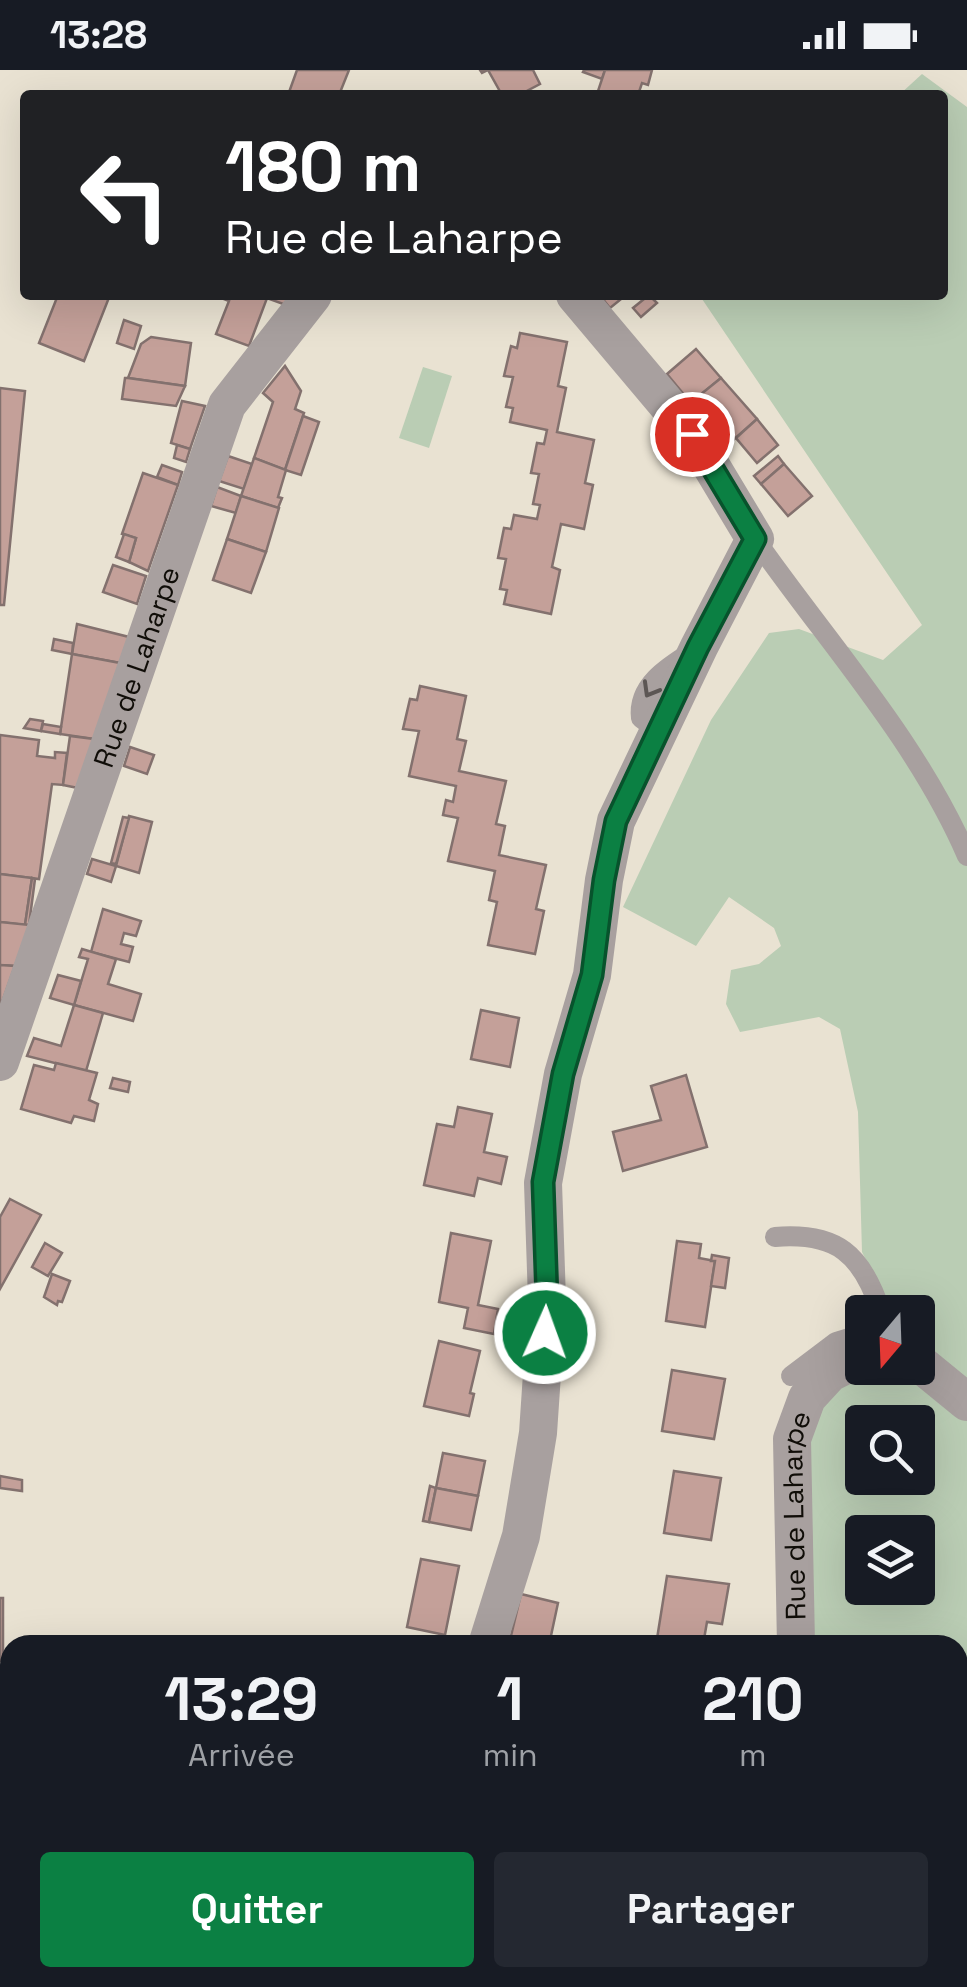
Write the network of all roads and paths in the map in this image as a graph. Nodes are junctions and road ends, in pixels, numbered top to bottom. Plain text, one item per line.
1 (309, 300) edge
2 (579, 300) edge
3 (755, 539) junction
4 (967, 856) edge
5 (0, 1062) edge
6 (775, 1237) dead end
7 (875, 1295) edge
8 (845, 1339) edge
9 (845, 1366) edge
10 (791, 1376) dead end
11 (935, 1376) edge
12 (967, 1402) edge
13 (490, 1635) edge
14 (796, 1635) edge

1 - 5 street, Rue de Laharpe
2 - 3 street
3 - 4 lane
3 - 13 street
6 - 7 lane
8 - 10 lane
9 - 14 street, Rue de Laharpe
11 - 12 street

